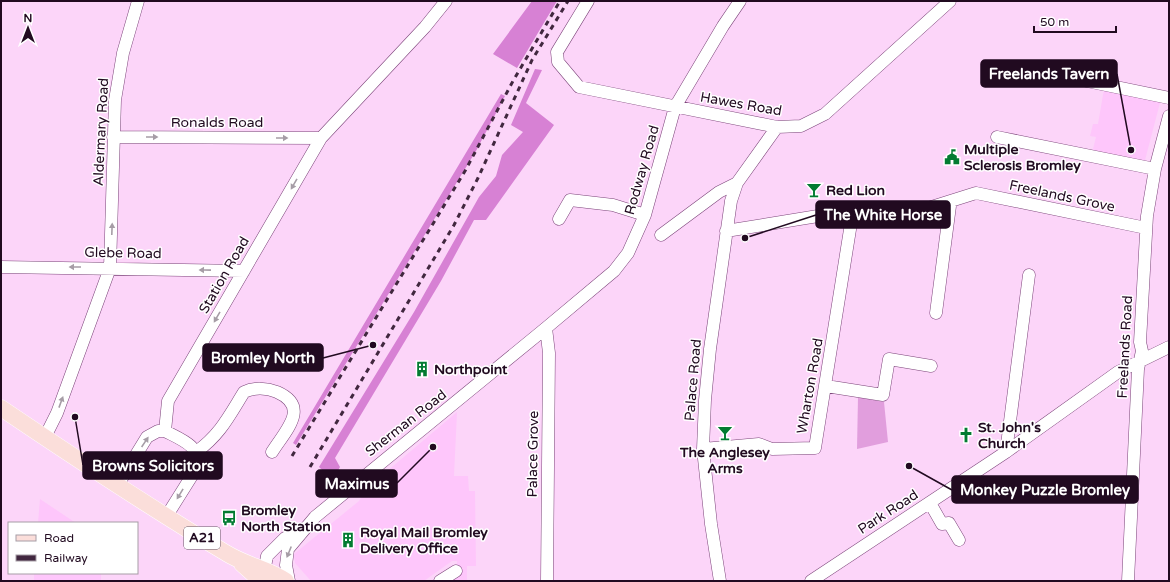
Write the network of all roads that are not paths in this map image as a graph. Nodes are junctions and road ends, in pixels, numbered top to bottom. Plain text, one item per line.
1 (138, 1) edge
2 (446, 1) edge
3 (588, 1) edge
4 (740, 1) edge
5 (950, 1) edge
6 (1019, 67) dead end
7 (1169, 98) edge
8 (675, 107) junction
9 (1169, 116) edge
10 (777, 127) junction
11 (113, 137) junction
12 (997, 137) dead end
13 (321, 138) junction
14 (1155, 169) junction
15 (737, 183) junction
16 (948, 203) junction
17 (646, 215) junction
18 (852, 218) junction
19 (559, 219) dead end
20 (1146, 228) junction
21 (726, 231) junction
22 (661, 235) dead end
23 (1, 267) edge
24 (110, 268) junction
25 (244, 271) junction
26 (1029, 275) dead end
27 (936, 313) dead end
28 (546, 328) junction
29 (1169, 347) edge
30 (1140, 360) junction
31 (931, 366) dead end
32 (826, 386) junction
33 (1, 408) edge
34 (165, 431) junction
35 (45, 437) junction
36 (703, 450) junction
37 (196, 452) junction
38 (272, 452) dead end
39 (1006, 452) junction
40 (117, 486) junction
41 (930, 503) junction
42 (166, 517) junction
43 (305, 528) junction
44 (959, 540) dead end
45 (456, 570) dead end
46 (264, 572) edge
47 (287, 581) edge
48 (440, 581) edge
49 (547, 581) edge
50 (720, 581) edge
51 (811, 581) edge
52 (1128, 581) edge

1 - 11 street, Aldermary Road
2 - 13 street, Station Road
3 - 8 street, Hawes Road
4 - 8 street, Rodway Road
5 - 10 street, Hawes Road
6 - 7 street
8 - 10 street, Hawes Road
8 - 17 street, Rodway Road
9 - 14 street, Freelands Road
10 - 15 street
11 -> 13 street, Ronalds Road
24 -> 11 street, Aldermary Road
12 - 14 street
13 -> 25 street, Station Road
14 - 20 street, Freelands Road
15 - 21 street, Palace Road
15 - 22 street
16 - 18 street, Freelands Grove
16 - 20 street, Freelands Grove
16 - 27 street
17 - 19 street
17 - 28 street, Rodway Road
18 - 21 street, Freelands Grove
18 - 32 street, Wharton Road
20 - 30 street, Freelands Road
21 - 36 street, Palace Road
24 -> 23 street, Glebe Road
25 -> 24 street, Glebe Road
35 -> 24 street, Aldermary Road
25 -> 34 street, Station Road
26 - 39 street
28 - 43 street, Sherman Road
28 - 49 street, Palace Grove
29 - 30 street, Park Road
30 - 39 street, Park Road
30 - 52 street, Freelands Road
31 - 32 street
32 - 36 street, Wharton Road
33 - 35 main road, A21
34 - 37 street
40 -> 34 street
35 - 40 main road, A21
36 - 50 street, Palace Road
37 - 38 street
37 -> 42 street
39 - 41 street, Park Road
40 - 42 main road, A21
41 - 44 street
41 - 51 street, Park Road
42 - 46 main road, A21
43 - 46 street, Sherman Road
43 -> 47 street, Sherman Road
45 - 48 street
46 - 47 main road, A21

